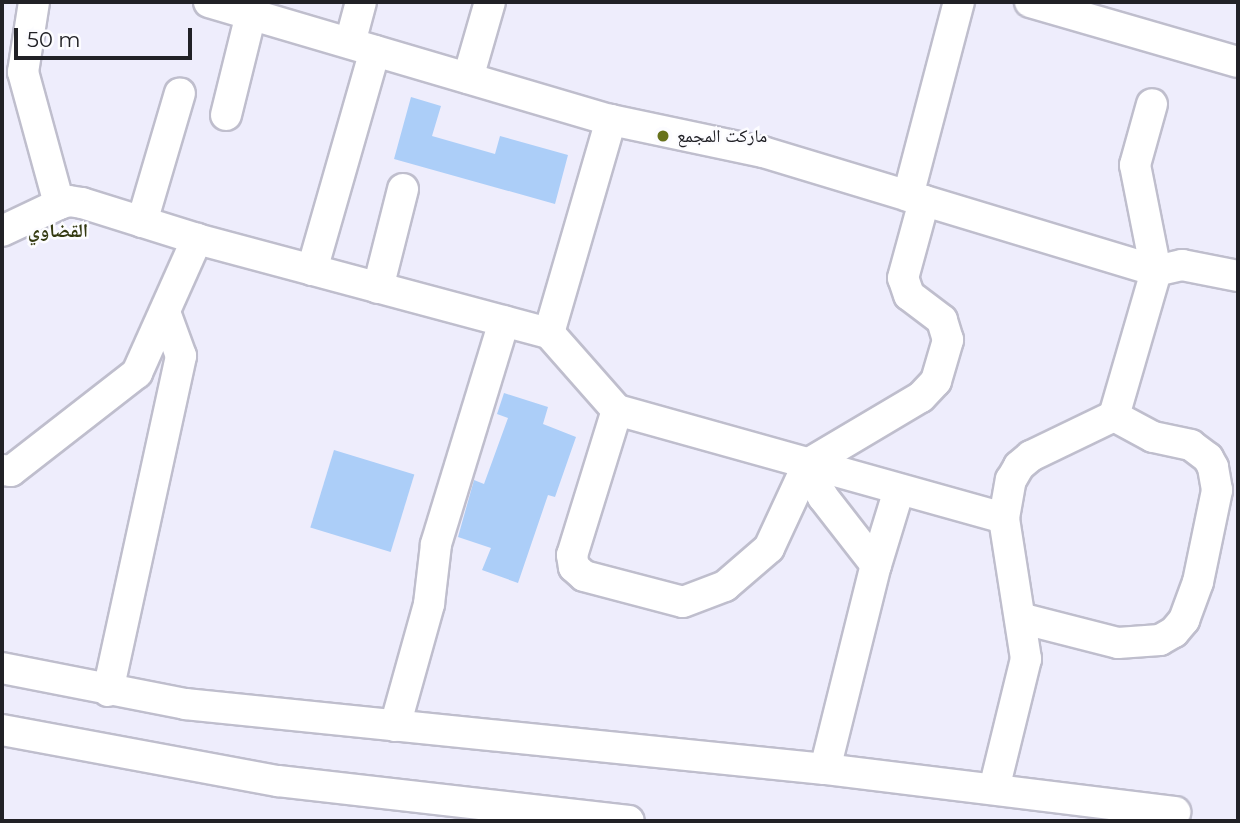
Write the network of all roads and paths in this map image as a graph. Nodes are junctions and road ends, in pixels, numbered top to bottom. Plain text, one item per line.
1 (34, 2) edge
2 (209, 2) edge
3 (361, 2) edge
4 (490, 2) edge
5 (959, 2) edge
6 (1030, 2) edge
7 (262, 11) edge
8 (362, 47) junction
9 (1238, 62) edge
10 (468, 78) junction
11 (180, 93) dead end
12 (1152, 104) dead end
13 (226, 115) dead end
14 (611, 120) junction
15 (403, 189) dead end
16 (916, 199) junction
17 (59, 204) junction
18 (142, 222) junction
19 (2, 231) edge
20 (197, 239) junction
21 (312, 270) junction
22 (1156, 271) junction
23 (1238, 276) edge
24 (378, 288) junction
25 (165, 312) junction
26 (504, 321) junction
27 (549, 333) junction
28 (617, 410) junction
29 (1114, 416) junction
30 (807, 466) junction
31 (2, 470) edge
32 (899, 490) junction
33 (1004, 518) junction
34 (876, 565) junction
35 (1020, 618) junction
36 (2, 668) edge
37 (108, 691) junction
38 (395, 726) junction
39 (2, 730) edge
40 (825, 769) junction
41 (994, 789) junction
42 (1175, 812) dead end
43 (629, 821) edge

1 - 17 street
2 - 7 street
3 - 8 street
4 - 10 street
5 - 16 street
6 - 9 street
7 - 8 street
7 - 13 street
8 - 10 street
8 - 21 street
10 - 14 street
11 - 18 street
12 - 22 street
14 - 16 street
14 - 27 street
15 - 24 street
16 - 22 street
16 - 30 street
17 - 18 street
17 - 19 street
18 - 20 street
20 - 21 street
20 - 25 street
21 - 24 street
22 - 23 street
22 - 29 street
24 - 26 street
25 - 31 street
25 - 37 street
26 - 27 street
26 - 38 street
27 - 28 street
28 - 30 street
28 - 30 street
29 - 33 street
29 - 35 street
30 - 32 street
30 - 34 street
32 - 33 street
32 - 34 street
33 - 35 street
34 - 40 street
35 - 41 street
36 - 37 street
37 - 38 street
38 - 40 street
39 - 43 street
40 - 41 street
41 - 42 street

